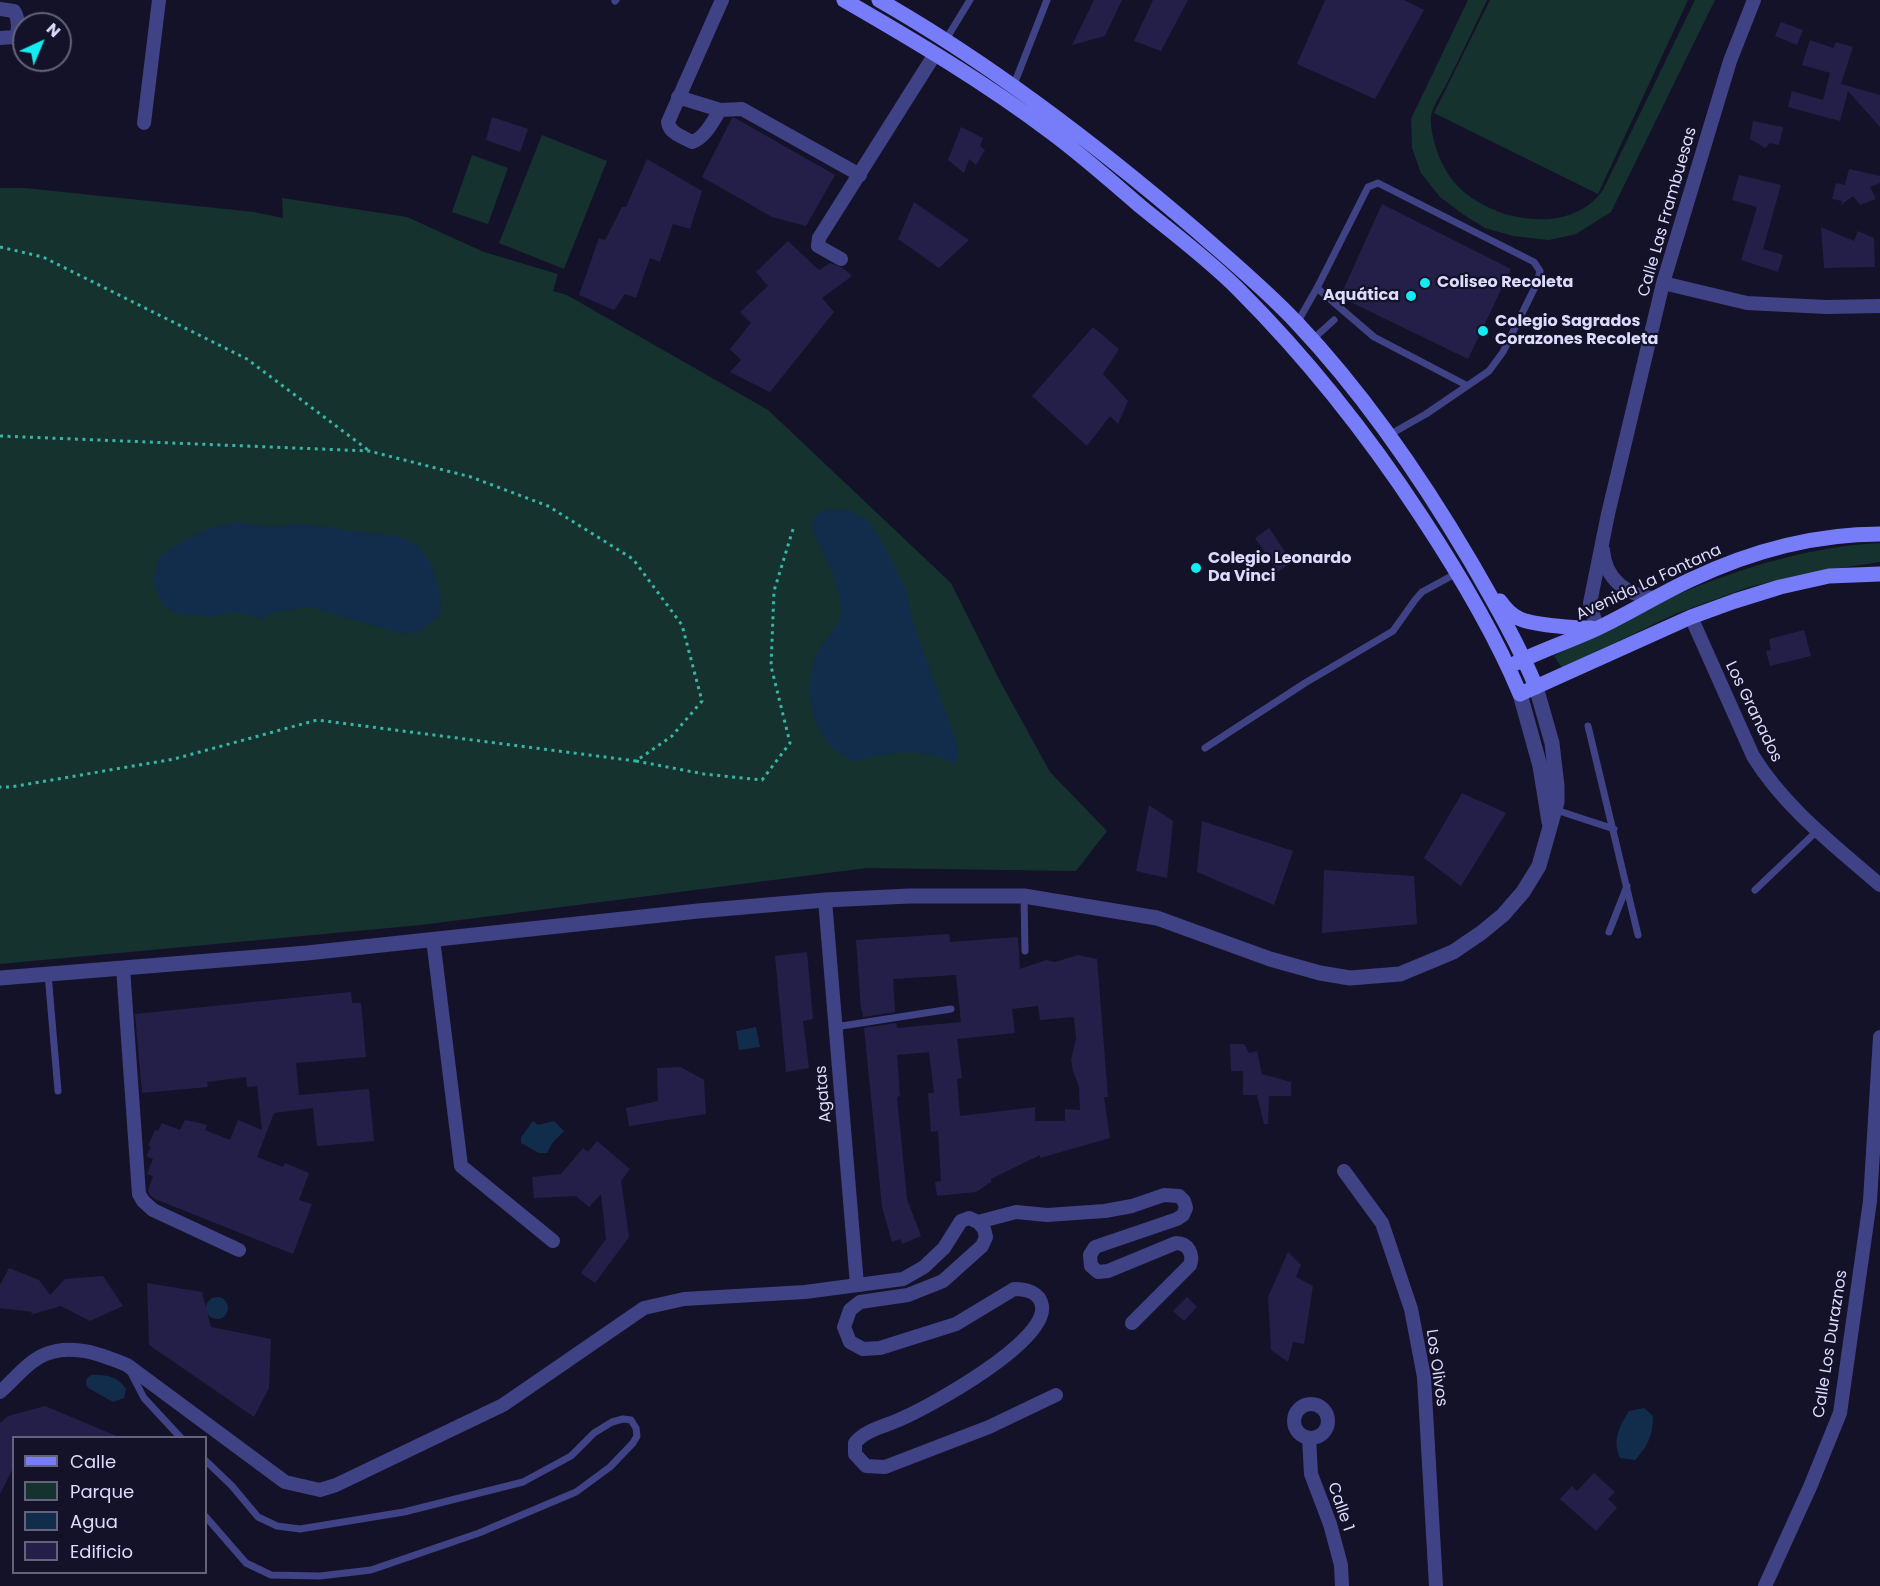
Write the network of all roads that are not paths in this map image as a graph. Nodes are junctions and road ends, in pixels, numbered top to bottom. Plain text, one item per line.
1 (159, 0) edge
2 (722, 0) edge
3 (844, 0) edge
4 (879, 0) edge
5 (970, 0) edge
6 (1039, 0) edge
7 (1047, 0) edge
8 (1754, 0) edge
9 (0, 9) edge
10 (1044, 9) junction
11 (0, 38) edge
12 (945, 41) junction
13 (935, 54) junction
14 (1013, 87) junction
15 (678, 97) junction
16 (720, 110) junction
17 (144, 123) dead end
18 (860, 175) junction
19 (842, 259) dead end
20 (1663, 283) junction
21 (1317, 288) junction
22 (1880, 306) edge
23 (1334, 320) dead end
24 (1297, 323) junction
25 (1312, 340) junction
26 (1466, 385) junction
27 (1389, 435) junction
28 (1880, 534) edge
29 (1603, 543) junction
30 (1457, 573) junction
31 (1880, 574) edge
32 (1479, 576) junction
33 (1655, 598) junction
34 (1691, 617) junction
35 (1597, 628) junction
36 (1525, 659) junction
37 (1509, 667) junction
38 (1536, 687) junction
39 (1520, 694) junction
40 (1588, 726) dead end
41 (1205, 748) dead end
42 (1551, 809) junction
43 (1614, 829) junction
44 (1817, 831) junction
45 (1880, 885) edge
46 (1627, 886) junction
47 (1755, 890) dead end
48 (1024, 896) junction
49 (825, 900) junction
50 (1609, 932) dead end
51 (1638, 935) dead end
52 (433, 939) junction
53 (1025, 951) dead end
54 (123, 968) junction
55 (48, 974) junction
56 (0, 978) edge
57 (951, 1010) dead end
58 (835, 1027) junction
59 (1880, 1037) edge
60 (58, 1091) dead end
61 (1344, 1171) dead end
62 (1880, 1182) edge
63 (1870, 1201) junction
64 (978, 1222) junction
65 (553, 1241) dead end
66 (239, 1250) dead end
67 (857, 1285) junction
68 (1132, 1323) dead end
69 (127, 1365) junction
70 (0, 1392) edge
71 (1056, 1395) dead end
72 (180, 1436) edge
73 (1309, 1438) dead end
74 (207, 1462) edge
75 (207, 1518) edge
76 (1438, 1585) edge
77 (1342, 1586) edge
78 (1765, 1586) edge

1 - 17 street
2 - 15 street
3 - 13 main road
4 - 12 main road
5 - 12 lane
6 - 10 lane
7 - 10 lane
8 - 20 street, Calle Las Frambuesas
9 - 11 street
10 - 14 lane
12 - 14 main road
13 - 18 street
13 - 30 main road
14 - 24 main road
15 - 16 street
15 - 16 street
16 - 18 street
18 - 19 street
20 - 22 street
20 - 29 street, Calle Las Frambuesas
21 - 24 lane
21 - 26 lane
21 - 26 lane
23 - 25 lane
24 - 25 main road
25 - 27 main road
26 - 27 lane
27 - 32 main road
28 - 33 main road, Avenida La Fontana
29 - 33 street, Calle Las Frambuesas
29 - 35 street, Calle Las Frambuesas
30 - 37 main road
30 - 41 lane
31 - 34 main road
32 - 35 main road
32 - 36 main road
33 - 35 main road, Avenida La Fontana
34 - 38 main road
34 - 44 street, Los Granados
35 - 36 main road, Avenida La Fontana
36 - 37 main road, Avenida La Fontana
36 - 38 main road
37 - 39 main road
38 - 39 main road
38 - 42 street
39 - 42 street
40 - 43 lane
42 - 43 lane
42 - 48 street
43 - 46 lane
44 - 45 street, Los Granados
44 - 47 lane
46 - 50 lane
46 - 51 lane
48 - 49 street
48 - 53 lane
49 - 52 street
49 - 58 street, Agatas
52 - 54 street
52 - 65 street
54 - 55 street
54 - 66 street
55 - 56 street
55 - 60 lane
57 - 58 lane
58 - 67 street, Agatas
59 - 63 street, Calle Los Duraznos
61 - 76 street, Los Olivos
62 - 63 street, Calle Los Duraznos
63 - 78 street, Calle Los Duraznos
64 - 67 street
64 - 68 street
64 - 71 street
67 - 69 street
69 - 70 street
69 - 72 lane
73 - 77 street, Calle 1
74 - 75 lane

